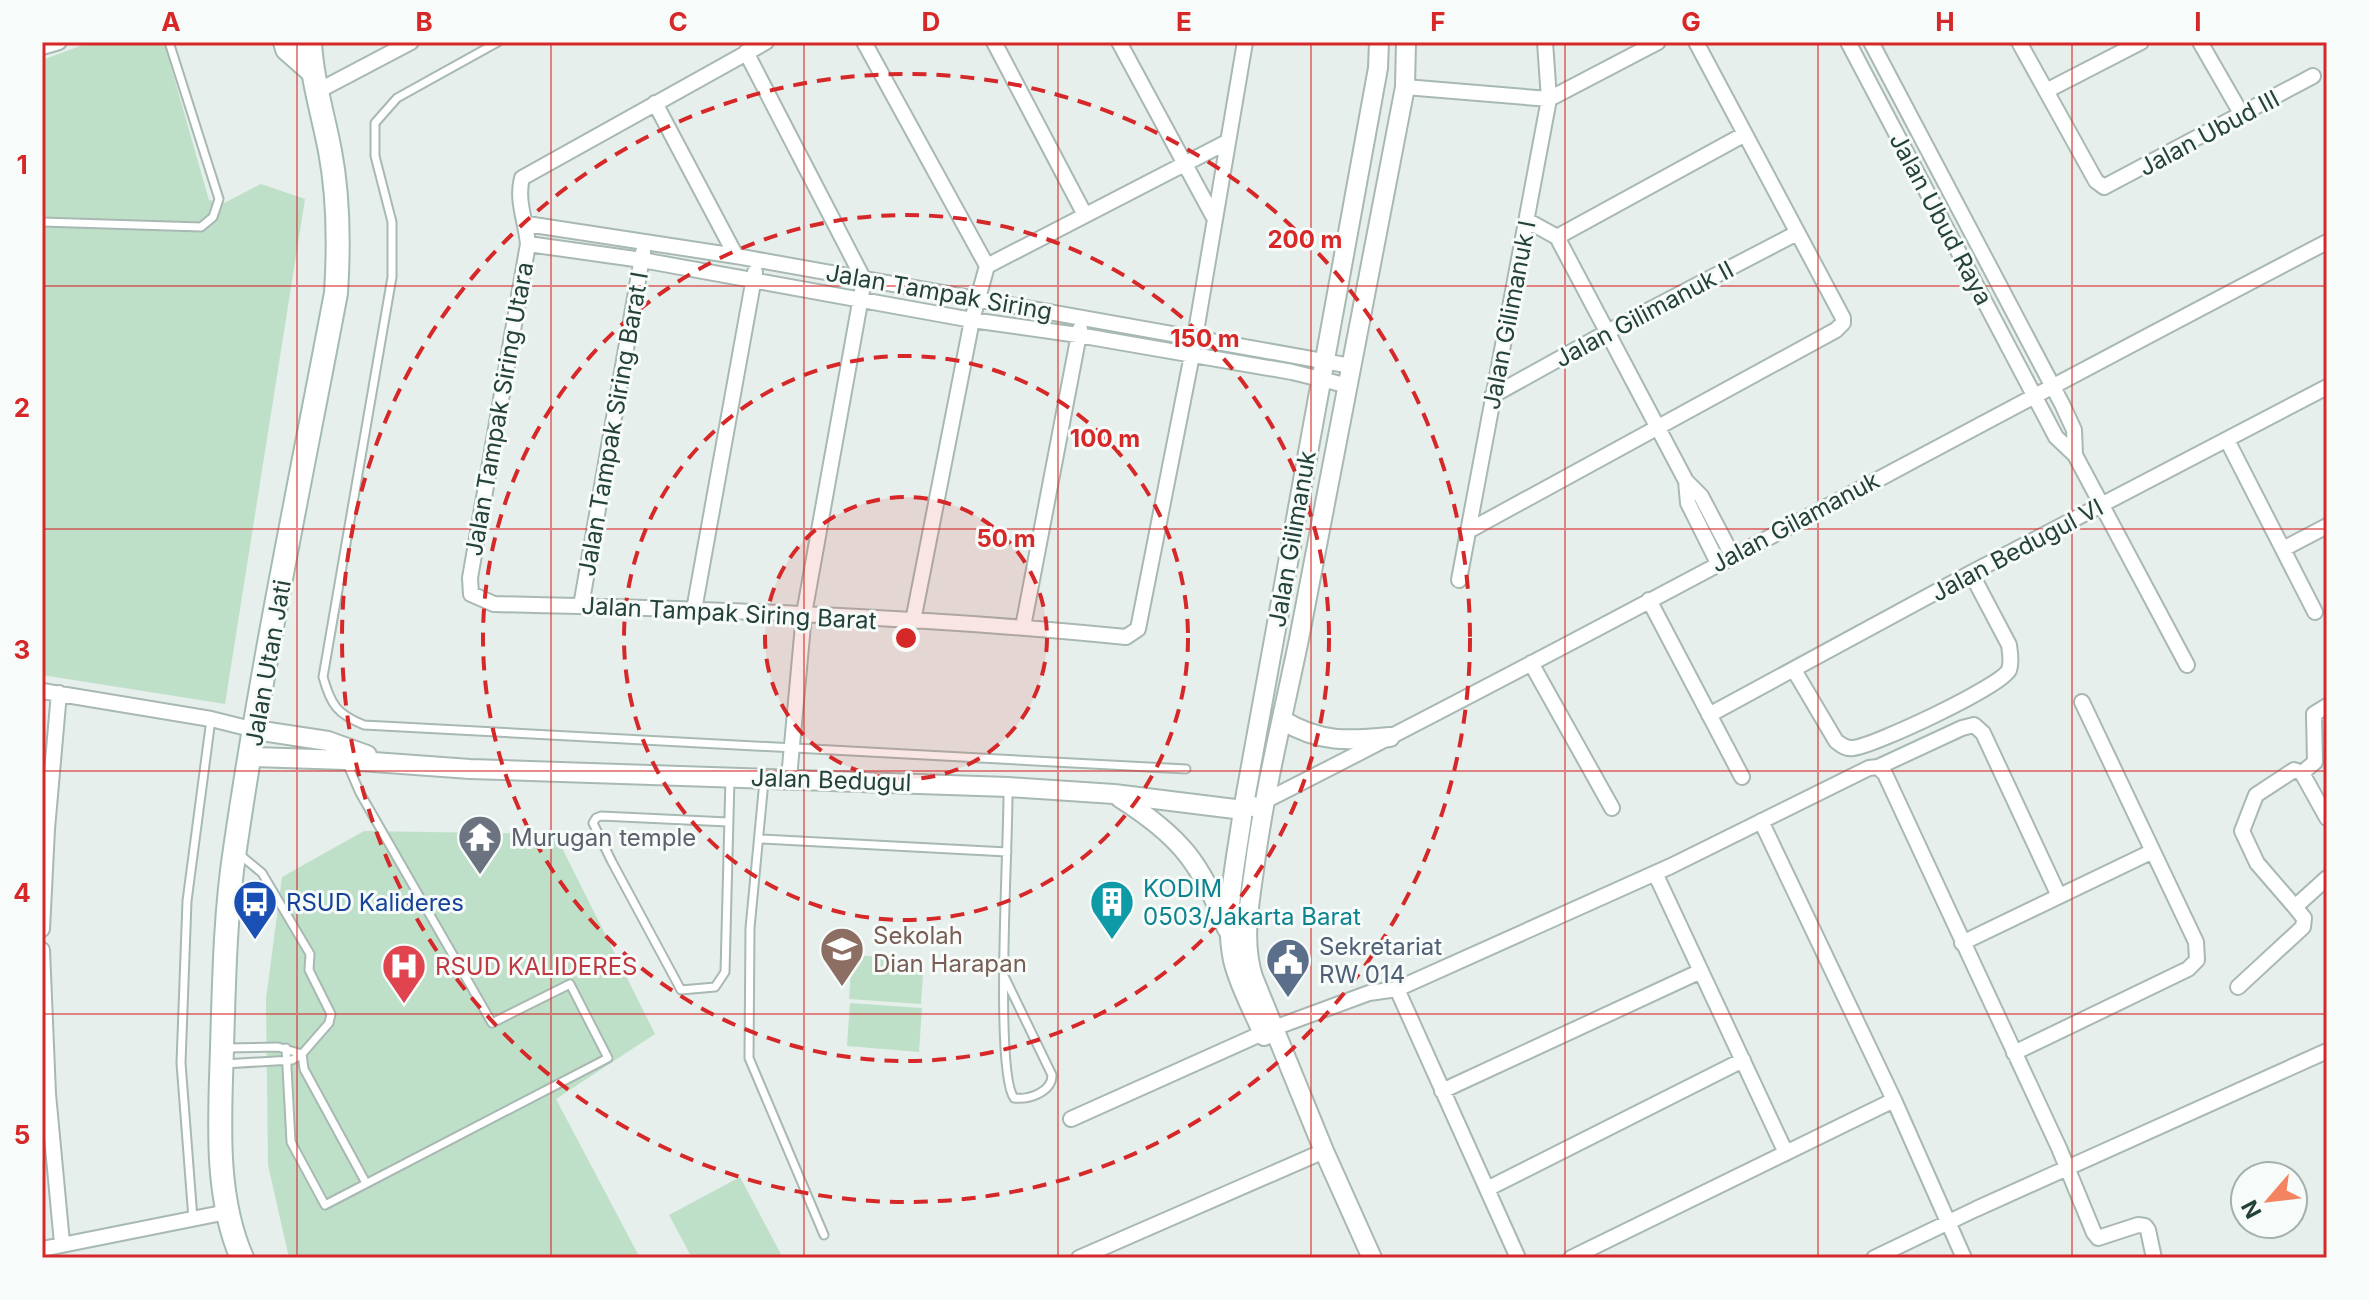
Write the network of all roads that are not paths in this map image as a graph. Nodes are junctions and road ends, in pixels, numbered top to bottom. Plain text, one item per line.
1 (59, 42) edge
2 (169, 42) edge
3 (285, 42) edge
4 (310, 42) edge
5 (411, 42) edge
6 (498, 42) edge
7 (766, 42) edge
8 (864, 42) edge
9 (994, 42) edge
10 (1119, 42) edge
11 (1245, 42) edge
12 (1379, 42) edge
13 (1406, 42) edge
14 (1545, 42) edge
15 (1658, 42) edge
16 (1696, 42) edge
17 (1848, 42) edge
18 (1871, 42) edge
19 (2019, 42) edge
20 (2141, 42) edge
21 (2200, 42) edge
22 (42, 47) edge
23 (746, 52) junction
24 (2313, 76) dead end
25 (314, 82) junction
26 (1405, 87) junction
27 (2046, 91) junction
28 (1549, 99) junction
29 (655, 103) junction
30 (2242, 115) junction
31 (1745, 134) junction
32 (1227, 142) junction
33 (1185, 164) junction
34 (1085, 215) junction
35 (1213, 216) junction
36 (1528, 221) junction
37 (42, 222) edge
38 (527, 224) junction
39 (1797, 233) junction
40 (1557, 237) junction
41 (644, 242) junction
42 (2327, 242) edge
43 (528, 244) junction
44 (736, 256) junction
45 (642, 260) junction
46 (757, 260) junction
47 (987, 266) junction
48 (754, 279) junction
49 (864, 280) junction
50 (860, 297) junction
51 (978, 299) junction
52 (1084, 318) junction
53 (972, 320) junction
54 (1609, 331) junction
55 (1078, 335) junction
56 (1195, 337) junction
57 (1192, 355) junction
58 (1324, 360) junction
59 (1351, 366) junction
60 (1321, 381) junction
61 (2052, 385) junction
62 (1349, 386) junction
63 (2327, 387) edge
64 (2034, 395) junction
65 (1492, 396) junction
66 (1658, 428) junction
67 (2227, 440) junction
68 (2075, 455) junction
69 (1686, 481) junction
70 (2102, 505) junction
71 (2327, 526) edge
72 (1468, 531) junction
73 (2283, 549) junction
74 (1732, 555) junction
75 (1718, 563) junction
76 (1971, 573) junction
77 (1459, 580) dead end
78 (471, 594) joint
79 (1649, 600) junction
80 (581, 606) junction
81 (694, 610) junction
82 (2315, 612) dead end
83 (804, 614) junction
84 (913, 621) junction
85 (1023, 627) junction
86 (1531, 663) junction
87 (2187, 665) dead end
88 (1794, 670) junction
89 (42, 691) edge
90 (59, 693) junction
91 (2082, 702) dead end
92 (2327, 706) edge
93 (1709, 715) junction
94 (211, 719) junction
95 (1282, 720) junction
96 (255, 730) junction
97 (1390, 737) junction
98 (793, 747) junction
99 (251, 757) junction
100 (346, 760) junction
101 (396, 765) junction
102 (1878, 767) junction
103 (1186, 769) dead end
104 (2302, 773) junction
105 (730, 776) junction
106 (765, 777) junction
107 (1742, 777) dead end
108 (789, 778) junction
109 (1008, 787) junction
110 (1114, 794) junction
111 (1263, 802) junction
112 (1612, 808) dead end
113 (1243, 810) junction
114 (2327, 818) edge
115 (1761, 821) junction
116 (728, 822) junction
117 (760, 839) junction
118 (235, 850) junction
119 (1007, 852) junction
120 (2151, 852) junction
121 (1655, 873) junction
122 (2327, 878) edge
123 (2059, 896) junction
124 (2295, 907) junction
125 (42, 929) edge
126 (1231, 939) junction
127 (1962, 943) junction
128 (42, 950) edge
129 (1701, 971) junction
130 (1005, 978) junction
131 (1247, 980) junction
132 (2238, 987) dead end
133 (1397, 989) junction
134 (1268, 1031) junction
135 (286, 1048) junction
136 (2327, 1051) edge
137 (2014, 1053) junction
138 (302, 1054) junction
139 (222, 1056) junction
140 (1743, 1060) junction
141 (287, 1061) junction
142 (1442, 1091) junction
143 (1894, 1100) junction
144 (1071, 1119) dead end
145 (1319, 1153) junction
146 (1786, 1153) junction
147 (2067, 1168) junction
148 (366, 1183) junction
149 (1487, 1189) junction
150 (227, 1212) junction
151 (193, 1219) junction
152 (1949, 1223) junction
153 (824, 1235) dead end
154 (62, 1243) junction
155 (42, 1249) edge
156 (242, 1258) edge
157 (1079, 1258) edge
158 (1359, 1258) edge
159 (1372, 1258) edge
160 (1518, 1258) edge
161 (1571, 1258) edge
162 (1874, 1258) edge
163 (1964, 1258) edge
164 (2154, 1258) edge

1 - 22 street
2 - 37 lane
3 - 25 main road
4 - 25 main road, Jalan Utan Jati
5 - 25 street
6 - 98 lane
7 - 23 street
8 - 47 street
9 - 34 street
10 - 33 street
11 - 32 street
12 - 58 street, Jalan Gilimanuk
13 - 26 street, Jalan Gilimanuk
14 - 28 street, Jalan Gilimanuk I
15 - 28 street
16 - 31 street
17 - 64 street, Jalan Ubud Raya
18 - 61 street, Jalan Ubud Raya
19 - 27 street
20 - 27 street
21 - 30 street
23 - 29 street
23 - 49 street
24 - 30 street, Jalan Ubud III
25 - 96 main road, Jalan Utan Jati
26 - 28 street
26 - 59 street, Jalan Gilimanuk
27 - 30 street, Jalan Ubud III
28 - 36 street, Jalan Gilimanuk I
29 - 38 street, Jalan Tampak Siring Utara
29 - 44 street
31 - 39 street
31 - 40 street
32 - 33 street
32 - 35 street
33 - 34 street
33 - 35 street
34 - 47 street
35 - 56 street
36 - 40 street
36 - 65 street, Jalan Gilimanuk I
38 - 41 street, Jalan Tampak Siring
38 - 43 street, Jalan Tampak Siring Utara
39 - 54 street, Jalan Gilimanuk II
39 - 66 street
40 - 54 street
41 - 44 street, Jalan Tampak Siring
41 - 45 street, Jalan Tampak Siring Barat I
42 - 61 street, Jalan Gilamanuk
43 - 45 street, Jalan Tampak Siring
43 - 78 street, Jalan Tampak Siring Utara
44 - 46 street, Jalan Tampak Siring
45 - 48 street, Jalan Tampak Siring
45 - 80 street, Jalan Tampak Siring Barat I
46 - 48 street
46 - 49 street, Jalan Tampak Siring
47 - 51 street
48 - 50 street, Jalan Tampak Siring
48 - 81 street
49 - 50 street
49 - 51 street, Jalan Tampak Siring
50 - 53 street, Jalan Tampak Siring
50 - 83 street
51 - 52 street, Jalan Tampak Siring
51 - 53 street
52 - 55 street
52 - 56 street, Jalan Tampak Siring
53 - 55 street, Jalan Tampak Siring
53 - 84 street
54 - 65 street, Jalan Gilimanuk II
54 - 66 street
55 - 57 street, Jalan Tampak Siring
55 - 85 street
56 - 57 street
56 - 58 street, Jalan Tampak Siring
57 - 60 street, Jalan Tampak Siring
57 - 85 street, Jalan Tampak Siring Barat
58 - 59 street, Jalan Tampak Siring
58 - 60 street, Jalan Gilimanuk
59 - 62 street, Jalan Gilimanuk
60 - 62 street, Jalan Tampak Siring
60 - 113 street, Jalan Gilimanuk
61 - 64 street, Jalan Gilamanuk
61 - 68 street, Jalan Ubud Raya
62 - 95 street, Jalan Gilimanuk
63 - 67 street, Jalan Bedugul VI
64 - 68 street, Jalan Ubud Raya
64 - 74 street, Jalan Gilamanuk
65 - 72 street, Jalan Gilimanuk I
66 - 69 street
66 - 72 street
67 - 70 street, Jalan Bedugul VI
67 - 73 street
68 - 70 street
69 - 74 street
69 - 75 street
70 - 76 street, Jalan Bedugul VI
70 - 87 street
71 - 73 street
72 - 77 street, Jalan Gilimanuk I
73 - 82 street
74 - 75 street, Jalan Gilamanuk
75 - 79 street, Jalan Gilamanuk
76 - 88 street, Jalan Bedugul VI
76 - 88 street
78 - 80 street, Jalan Tampak Siring Barat
79 - 86 street, Jalan Gilamanuk
79 - 93 street
80 - 81 street, Jalan Tampak Siring Barat
81 - 83 street, Jalan Tampak Siring Barat
83 - 84 street, Jalan Tampak Siring Barat
83 - 98 street
84 - 85 street, Jalan Tampak Siring Barat
86 - 97 street, Jalan Gilamanuk
86 - 112 street
88 - 93 street, Jalan Bedugul VI
89 - 90 street
90 - 94 street
90 - 125 street
91 - 120 street
92 - 104 street
93 - 107 street
94 - 96 street
94 - 151 lane
95 - 97 street
95 - 111 street, Jalan Gilimanuk
96 - 99 main road, Jalan Utan Jati
96 - 101 street, Jalan Bedugul
97 - 111 street, Jalan Gilamanuk
98 - 103 lane
98 - 108 street
99 - 100 street, Jalan Bedugul
99 - 118 main road, Jalan Utan Jati
100 - 101 street, Jalan Bedugul
100 - 148 lane
101 - 105 street, Jalan Bedugul
102 - 115 street
102 - 123 street
102 - 127 street
104 - 114 street
104 - 124 street
105 - 106 street, Jalan Bedugul
105 - 116 lane
106 - 108 street, Jalan Bedugul
106 - 117 lane
108 - 109 street, Jalan Bedugul
109 - 110 street, Jalan Bedugul
109 - 119 lane
110 - 113 street, Jalan Bedugul
110 - 126 street
111 - 113 street, Jalan Bedugul
111 - 131 street, Jalan Gilimanuk
113 - 126 street, Jalan Gilimanuk
115 - 121 street
115 - 143 street
116 - 116 lane
117 - 119 lane
117 - 153 lane
118 - 138 lane
118 - 139 main road, Jalan Utan Jati
119 - 130 lane
120 - 123 street
120 - 137 street
121 - 129 street
121 - 133 street
122 - 124 street
123 - 127 street
124 - 132 street
126 - 131 street, Jalan Gilimanuk
127 - 137 street
128 - 154 street
129 - 140 street
129 - 142 street
130 - 130 lane
131 - 134 street, Jalan Gilimanuk
133 - 134 street
133 - 142 street
134 - 144 street
134 - 145 street, Jalan Gilimanuk
135 - 138 lane
135 - 139 lane
135 - 141 lane
136 - 147 street
137 - 147 street
138 - 141 lane
138 - 148 lane
139 - 141 lane
139 - 150 main road, Jalan Utan Jati
140 - 146 street
140 - 149 street
141 - 148 lane
142 - 149 street
143 - 146 street
143 - 152 street
145 - 157 street
145 - 158 street
145 - 159 street
146 - 161 street
147 - 152 street
147 - 164 street
149 - 160 street
150 - 151 street
150 - 156 main road, Jalan Utan Jati
151 - 154 street
152 - 162 street
152 - 163 street
154 - 155 street

